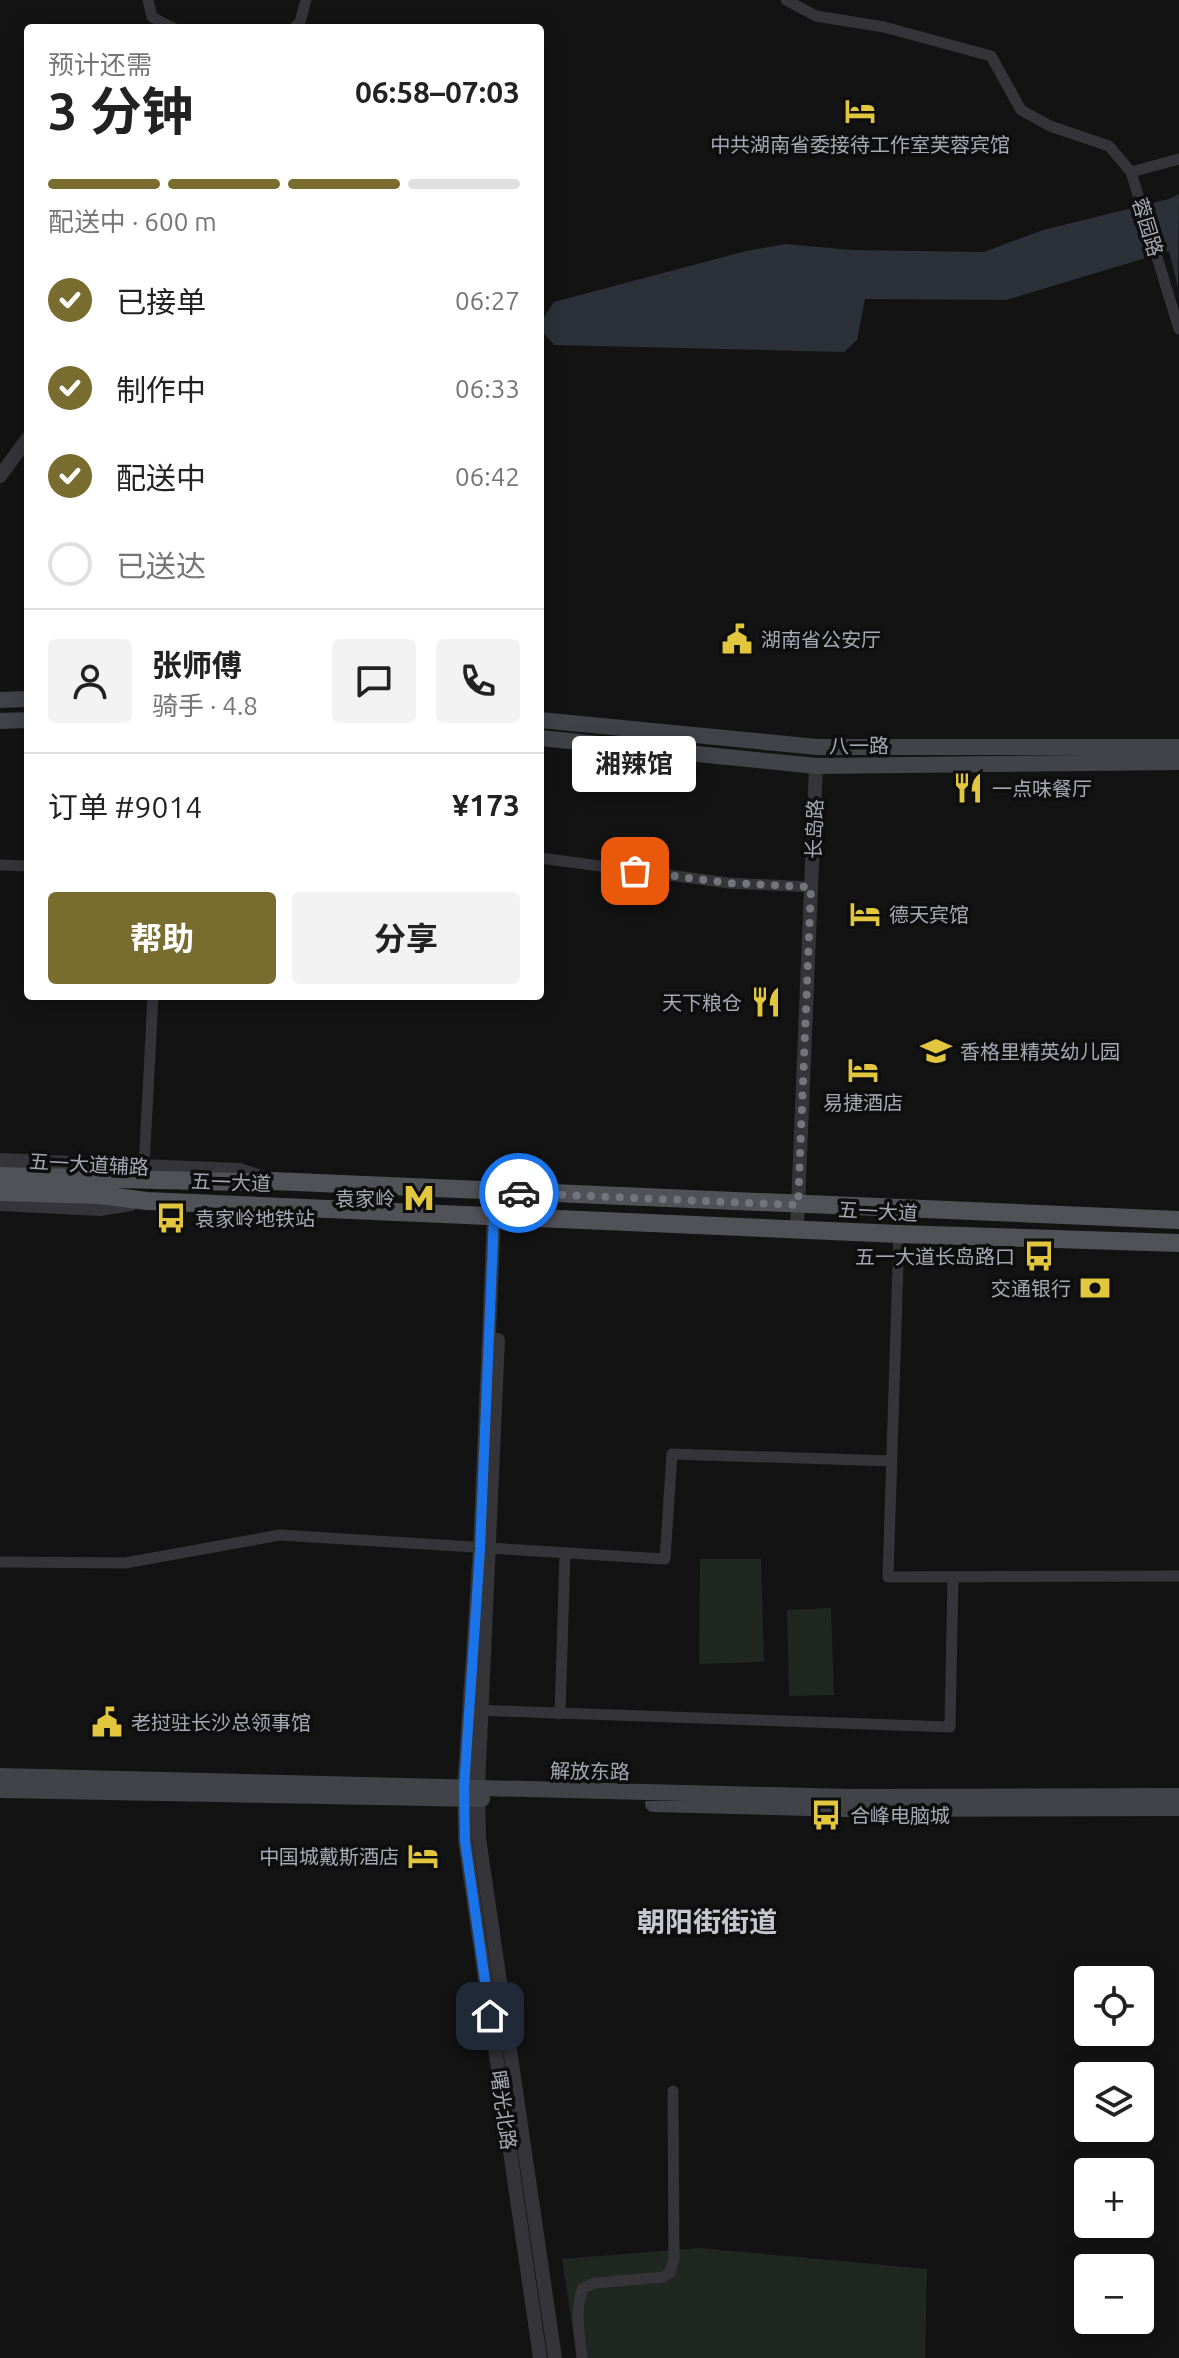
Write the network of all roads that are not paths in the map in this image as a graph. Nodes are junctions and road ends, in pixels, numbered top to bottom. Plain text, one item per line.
1 (148, 0) edge
2 (306, 0) edge
3 (786, 0) edge
4 (165, 24) edge
5 (298, 24) edge
6 (1179, 159) edge
7 (1131, 172) junction
8 (1176, 304) edge
9 (1179, 329) edge
10 (24, 447) edge
11 (0, 476) edge
12 (24, 699) edge
13 (0, 700) edge
14 (24, 720) edge
15 (544, 720) edge
16 (0, 721) edge
17 (544, 738) edge
18 (1179, 747) edge
19 (1179, 762) edge
20 (816, 766) junction
21 (544, 859) edge
22 (0, 865) edge
23 (24, 866) edge
24 (811, 887) junction
25 (153, 1000) edge
26 (0, 1160) edge
27 (145, 1173) junction
28 (0, 1176) edge
29 (100, 1180) junction
30 (0, 1192) edge
31 (499, 1192) junction
32 (147, 1201) junction
33 (0, 1204) edge
34 (798, 1205) junction
35 (498, 1216) junction
36 (1179, 1220) edge
37 (797, 1229) junction
38 (899, 1234) junction
39 (1179, 1243) edge
40 (892, 1461) junction
41 (485, 1549) junction
42 (565, 1553) junction
43 (0, 1562) edge
44 (1179, 1576) edge
45 (953, 1577) junction
46 (476, 1710) junction
47 (560, 1714) junction
48 (0, 1776) edge
49 (0, 1790) edge
50 (472, 1794) junction
51 (1179, 1796) edge
52 (1179, 1808) edge
53 (673, 2091) dead end
54 (540, 2358) edge
55 (555, 2358) edge
56 (582, 2358) edge

1 - 4 street
2 - 5 street
3 - 7 street
6 - 7 street
7 - 8 street, 蓉园路
8 - 9 street, 蓉园路
10 - 11 street
12 - 13 main road
14 - 16 main road
15 - 18 main road, 八一路
17 - 20 main road, 八一路
19 - 20 main road, 八一路
20 - 24 street, 长岛路
21 - 24 street
22 - 23 street
24 - 34 street, 长岛路
25 - 27 street
26 - 29 street, 五一大道辅路
27 - 29 main road, 五一大道
27 - 31 main road, 五一大道
28 - 29 main road, 五一大道
29 - 30 main road, 五一大道
29 - 32 main road, 五一大道
31 - 34 main road, 五一大道
31 - 35 street, 曙光北路
32 - 33 street, 五一大道辅路
32 - 35 main road, 五一大道
34 - 36 main road, 五一大道
34 - 37 street, 长岛路
35 - 37 main road, 五一大道
35 - 41 street, 曙光北路
37 - 38 main road, 五一大道
38 - 39 main road, 五一大道
38 - 40 street
40 - 42 street
40 - 45 street
41 - 42 street
41 - 43 street
41 - 46 street, 曙光北路
42 - 47 street
44 - 45 street
45 - 47 street
46 - 47 street
46 - 50 street, 曙光北路
48 - 50 main road, 解放东路
49 - 50 main road, 解放东路
50 - 51 main road, 解放东路
50 - 52 main road, 解放东路
50 - 54 street, 曙光北路
50 - 55 street, 曙光北路
53 - 56 street

